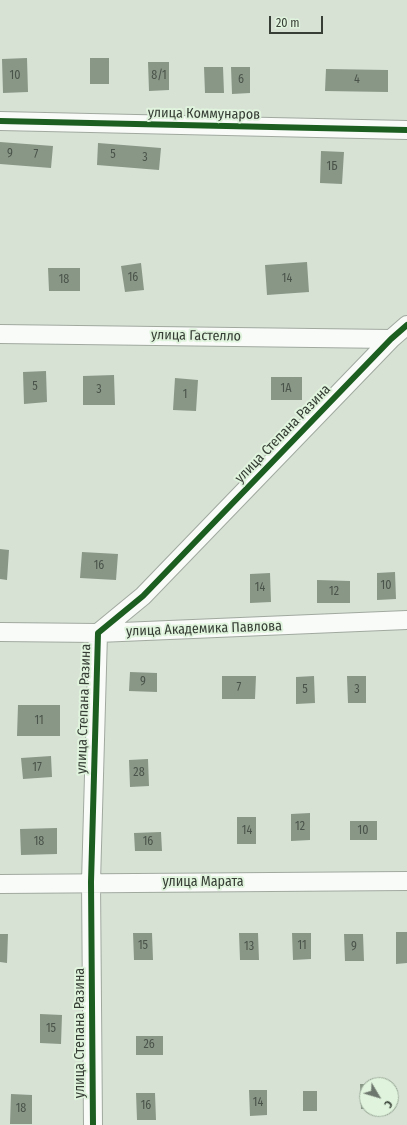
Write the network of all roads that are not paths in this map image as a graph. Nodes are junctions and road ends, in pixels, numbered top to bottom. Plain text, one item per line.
1 (0, 121) edge
2 (407, 130) edge
3 (407, 325) edge
4 (0, 334) edge
5 (392, 339) junction
6 (407, 620) edge
7 (0, 632) edge
8 (98, 633) junction
9 (407, 881) edge
10 (91, 882) junction
11 (0, 884) edge
12 (93, 1125) edge

1 - 2 street, улица Коммунаров
3 - 5 street, улица Степана Разина
4 - 5 street, улица Гастелло
5 - 8 street, улица Степана Разина
6 - 8 street, улица Академика Павлова
7 - 8 street, улица Академика Павлова
8 - 10 street, улица Степана Разина
9 - 10 street, улица Марата
10 - 11 street, улица Марата
10 - 12 street, улица Степана Разина

